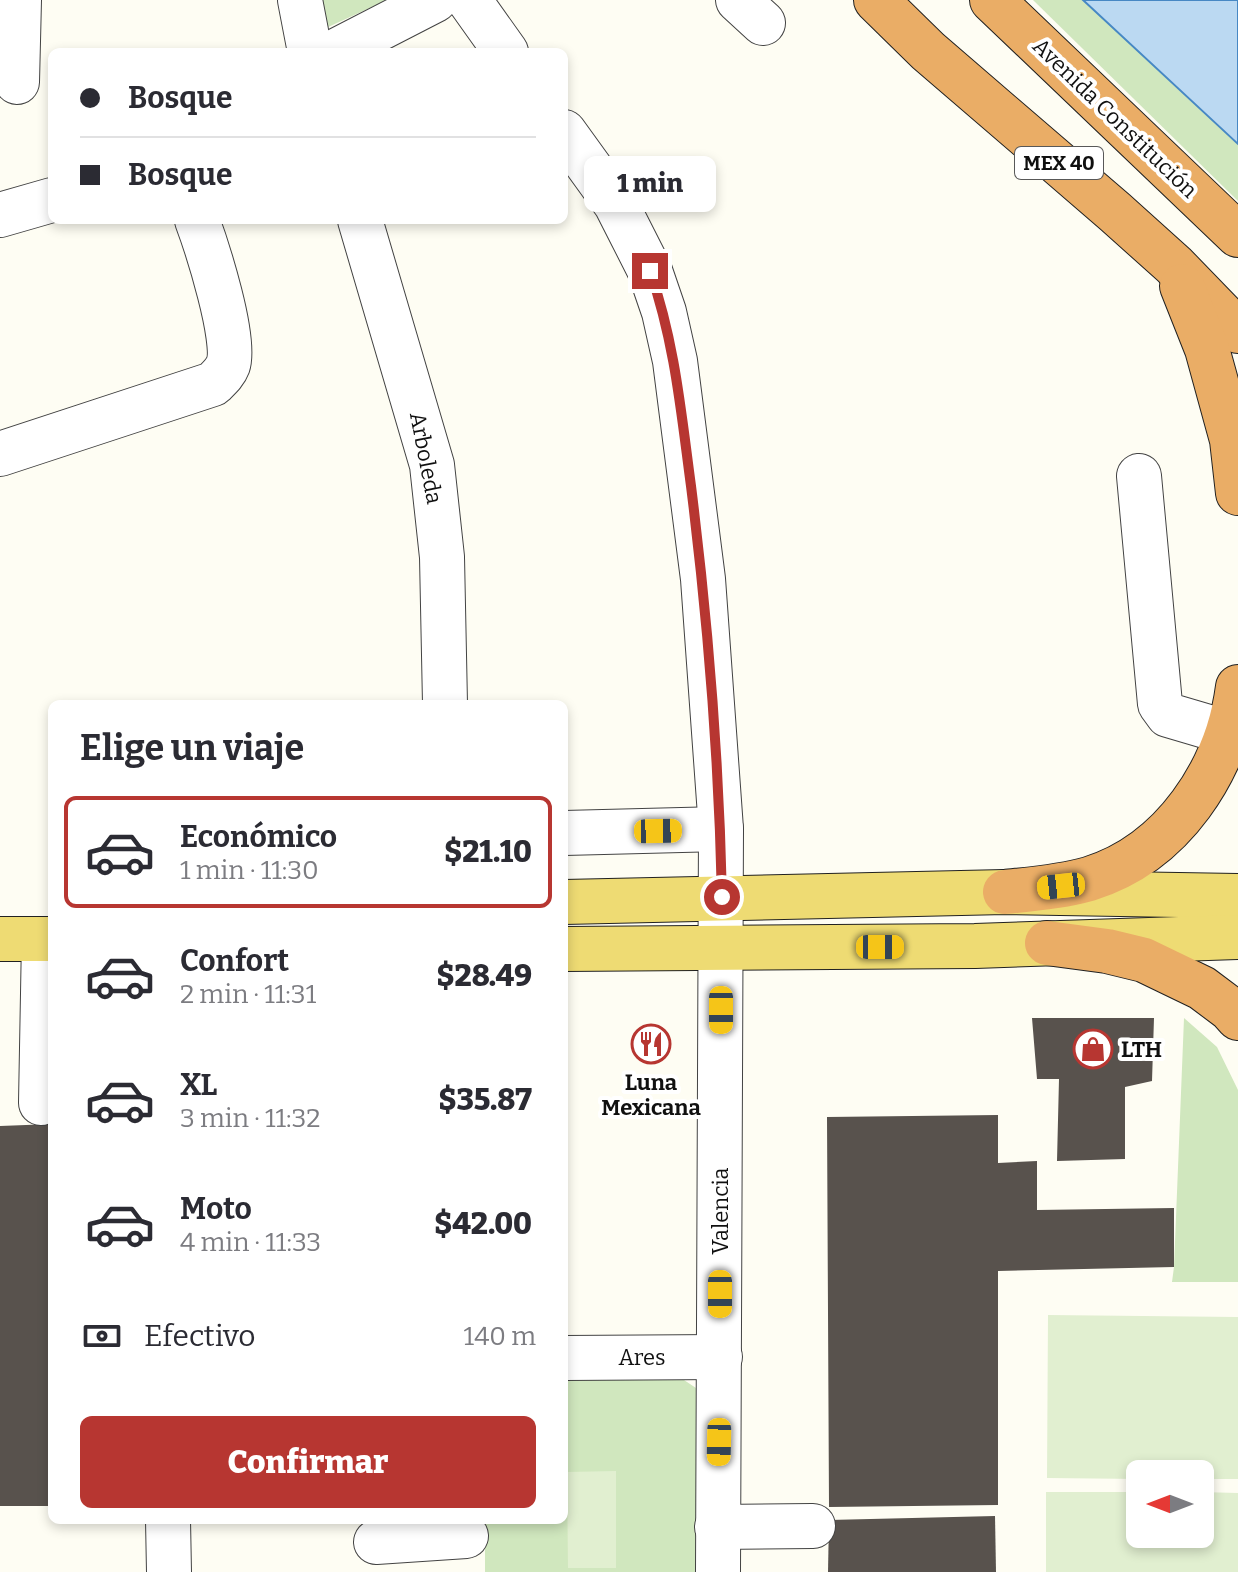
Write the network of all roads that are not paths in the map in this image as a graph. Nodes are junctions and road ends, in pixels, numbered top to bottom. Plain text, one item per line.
1 (12, 0) edge
2 (19, 0) edge
3 (300, 0) edge
4 (435, 0) edge
5 (469, 0) edge
6 (876, 0) edge
7 (992, 0) edge
8 (0, 1) edge
9 (309, 48) edge
10 (342, 48) edge
11 (503, 48) edge
12 (17, 82) dead end
13 (568, 138) edge
14 (48, 201) edge
15 (0, 215) edge
16 (198, 224) edge
17 (361, 224) edge
18 (1238, 235) edge
19 (1174, 265) junction
20 (1238, 331) edge
21 (0, 454) edge
22 (1139, 476) dead end
23 (1238, 493) edge
24 (1238, 687) edge
25 (445, 700) edge
26 (1229, 733) junction
27 (721, 829) junction
28 (568, 833) edge
29 (1005, 892) junction
30 (1238, 896) edge
31 (722, 897) junction
32 (568, 902) edge
33 (1238, 937) edge
34 (0, 939) edge
35 (48, 939) edge
36 (1047, 943) junction
37 (721, 947) junction
38 (568, 949) edge
39 (1238, 1018) edge
40 (41, 1103) dead end
41 (720, 1357) junction
42 (568, 1358) edge
43 (168, 1524) edge
44 (813, 1526) dead end
45 (717, 1527) junction
46 (376, 1542) dead end
47 (466, 1543) edge
48 (169, 1572) edge
49 (718, 1572) edge

1 - 8 street
2 - 12 street
3 - 9 street
4 - 10 street
5 - 11 street
6 - 19 highway, MEX 40
7 - 18 highway, Avenida Constitución / MEX 40
13 - 27 street, Valencia
14 - 15 street
16 - 21 street
17 - 25 street, Arboleda
19 - 20 highway, MEX 40
19 - 23 highway
22 - 26 street
24 - 26 highway
26 - 29 highway
27 - 28 street
27 - 31 street, Valencia
29 - 30 main road
29 - 31 main road
31 - 32 main road
31 - 37 street, Valencia
33 - 36 main road
34 - 35 main road
35 - 40 street
36 - 37 main road
36 - 39 highway
37 - 38 main road
37 - 41 street, Valencia
41 - 42 street, Ares
41 - 45 street, Valencia
43 - 48 street
44 - 45 street
45 - 49 street, Valencia
46 - 47 street

